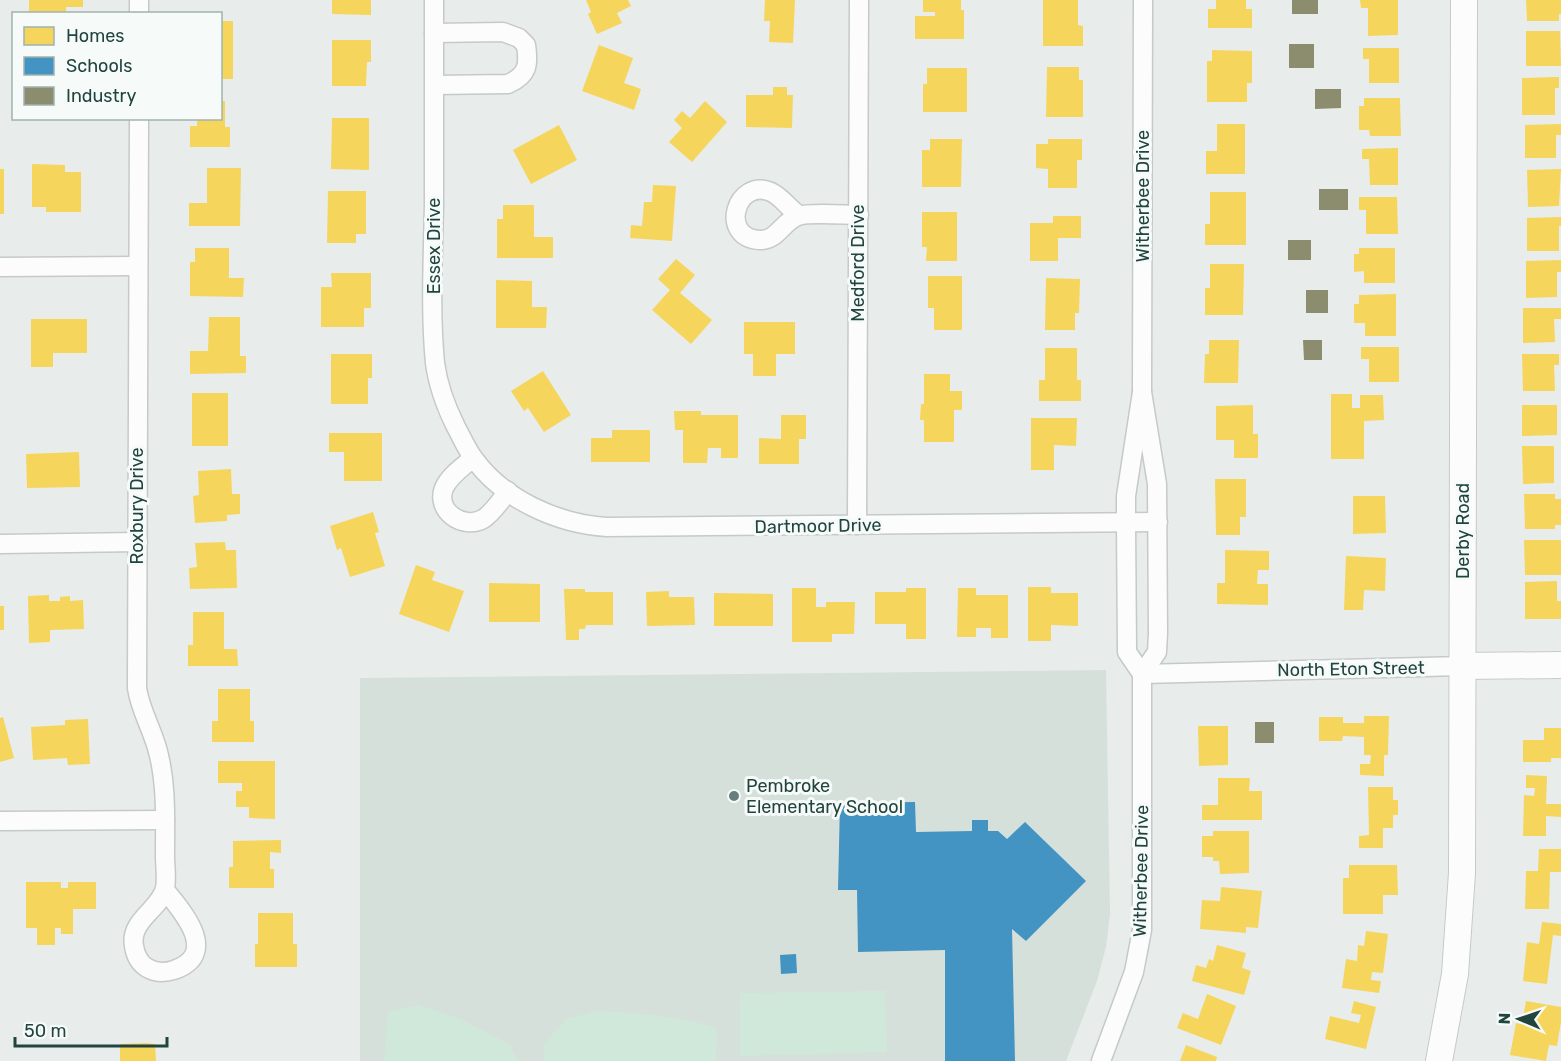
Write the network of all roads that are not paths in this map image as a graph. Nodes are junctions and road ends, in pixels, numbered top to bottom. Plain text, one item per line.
1 (434, 0) edge
2 (859, 0) edge
3 (1143, 0) edge
4 (1464, 0) edge
5 (434, 33) junction
6 (435, 84) junction
7 (139, 120) edge
8 (800, 215) dead end
9 (859, 215) junction
10 (137, 266) junction
11 (0, 267) edge
12 (1142, 392) junction
13 (473, 458) junction
14 (491, 478) joint
15 (508, 491) junction
16 (1158, 522) junction
17 (1126, 523) junction
18 (857, 525) junction
19 (138, 542) junction
20 (0, 544) edge
21 (1561, 665) edge
22 (1463, 666) junction
23 (1142, 674) junction
24 (165, 820) junction
25 (0, 821) edge
26 (165, 890) dead end
27 (1101, 1061) edge
28 (1439, 1061) edge

1 - 5 street, Essex Drive
2 - 9 street, Medford Drive
3 - 12 street, Witherbee Drive
4 - 22 street, Derby Road
5 - 6 street, Essex Drive
5 - 6 street
6 - 13 street, Essex Drive
7 - 10 street, Roxbury Drive
8 - 9 street
9 - 18 street, Medford Drive
10 - 11 street
10 - 19 street, Roxbury Drive
12 - 16 street, Witherbee Drive
12 - 17 street, Witherbee Drive
13 - 14 street, Essex Drive
13 - 15 street
14 - 15 street, Dartmoor Drive
15 - 18 street, Dartmoor Drive
16 - 17 street, Dartmoor Drive
16 - 23 street, Witherbee Drive
17 - 18 street, Dartmoor Drive
17 - 23 street, Witherbee Drive
19 - 20 street
19 - 24 street, Roxbury Drive
21 - 22 street, North Eton Street
22 - 23 street, North Eton Street
22 - 28 street, Derby Road
23 - 27 street, Witherbee Drive
24 - 25 street
24 - 26 street, Roxbury Drive

